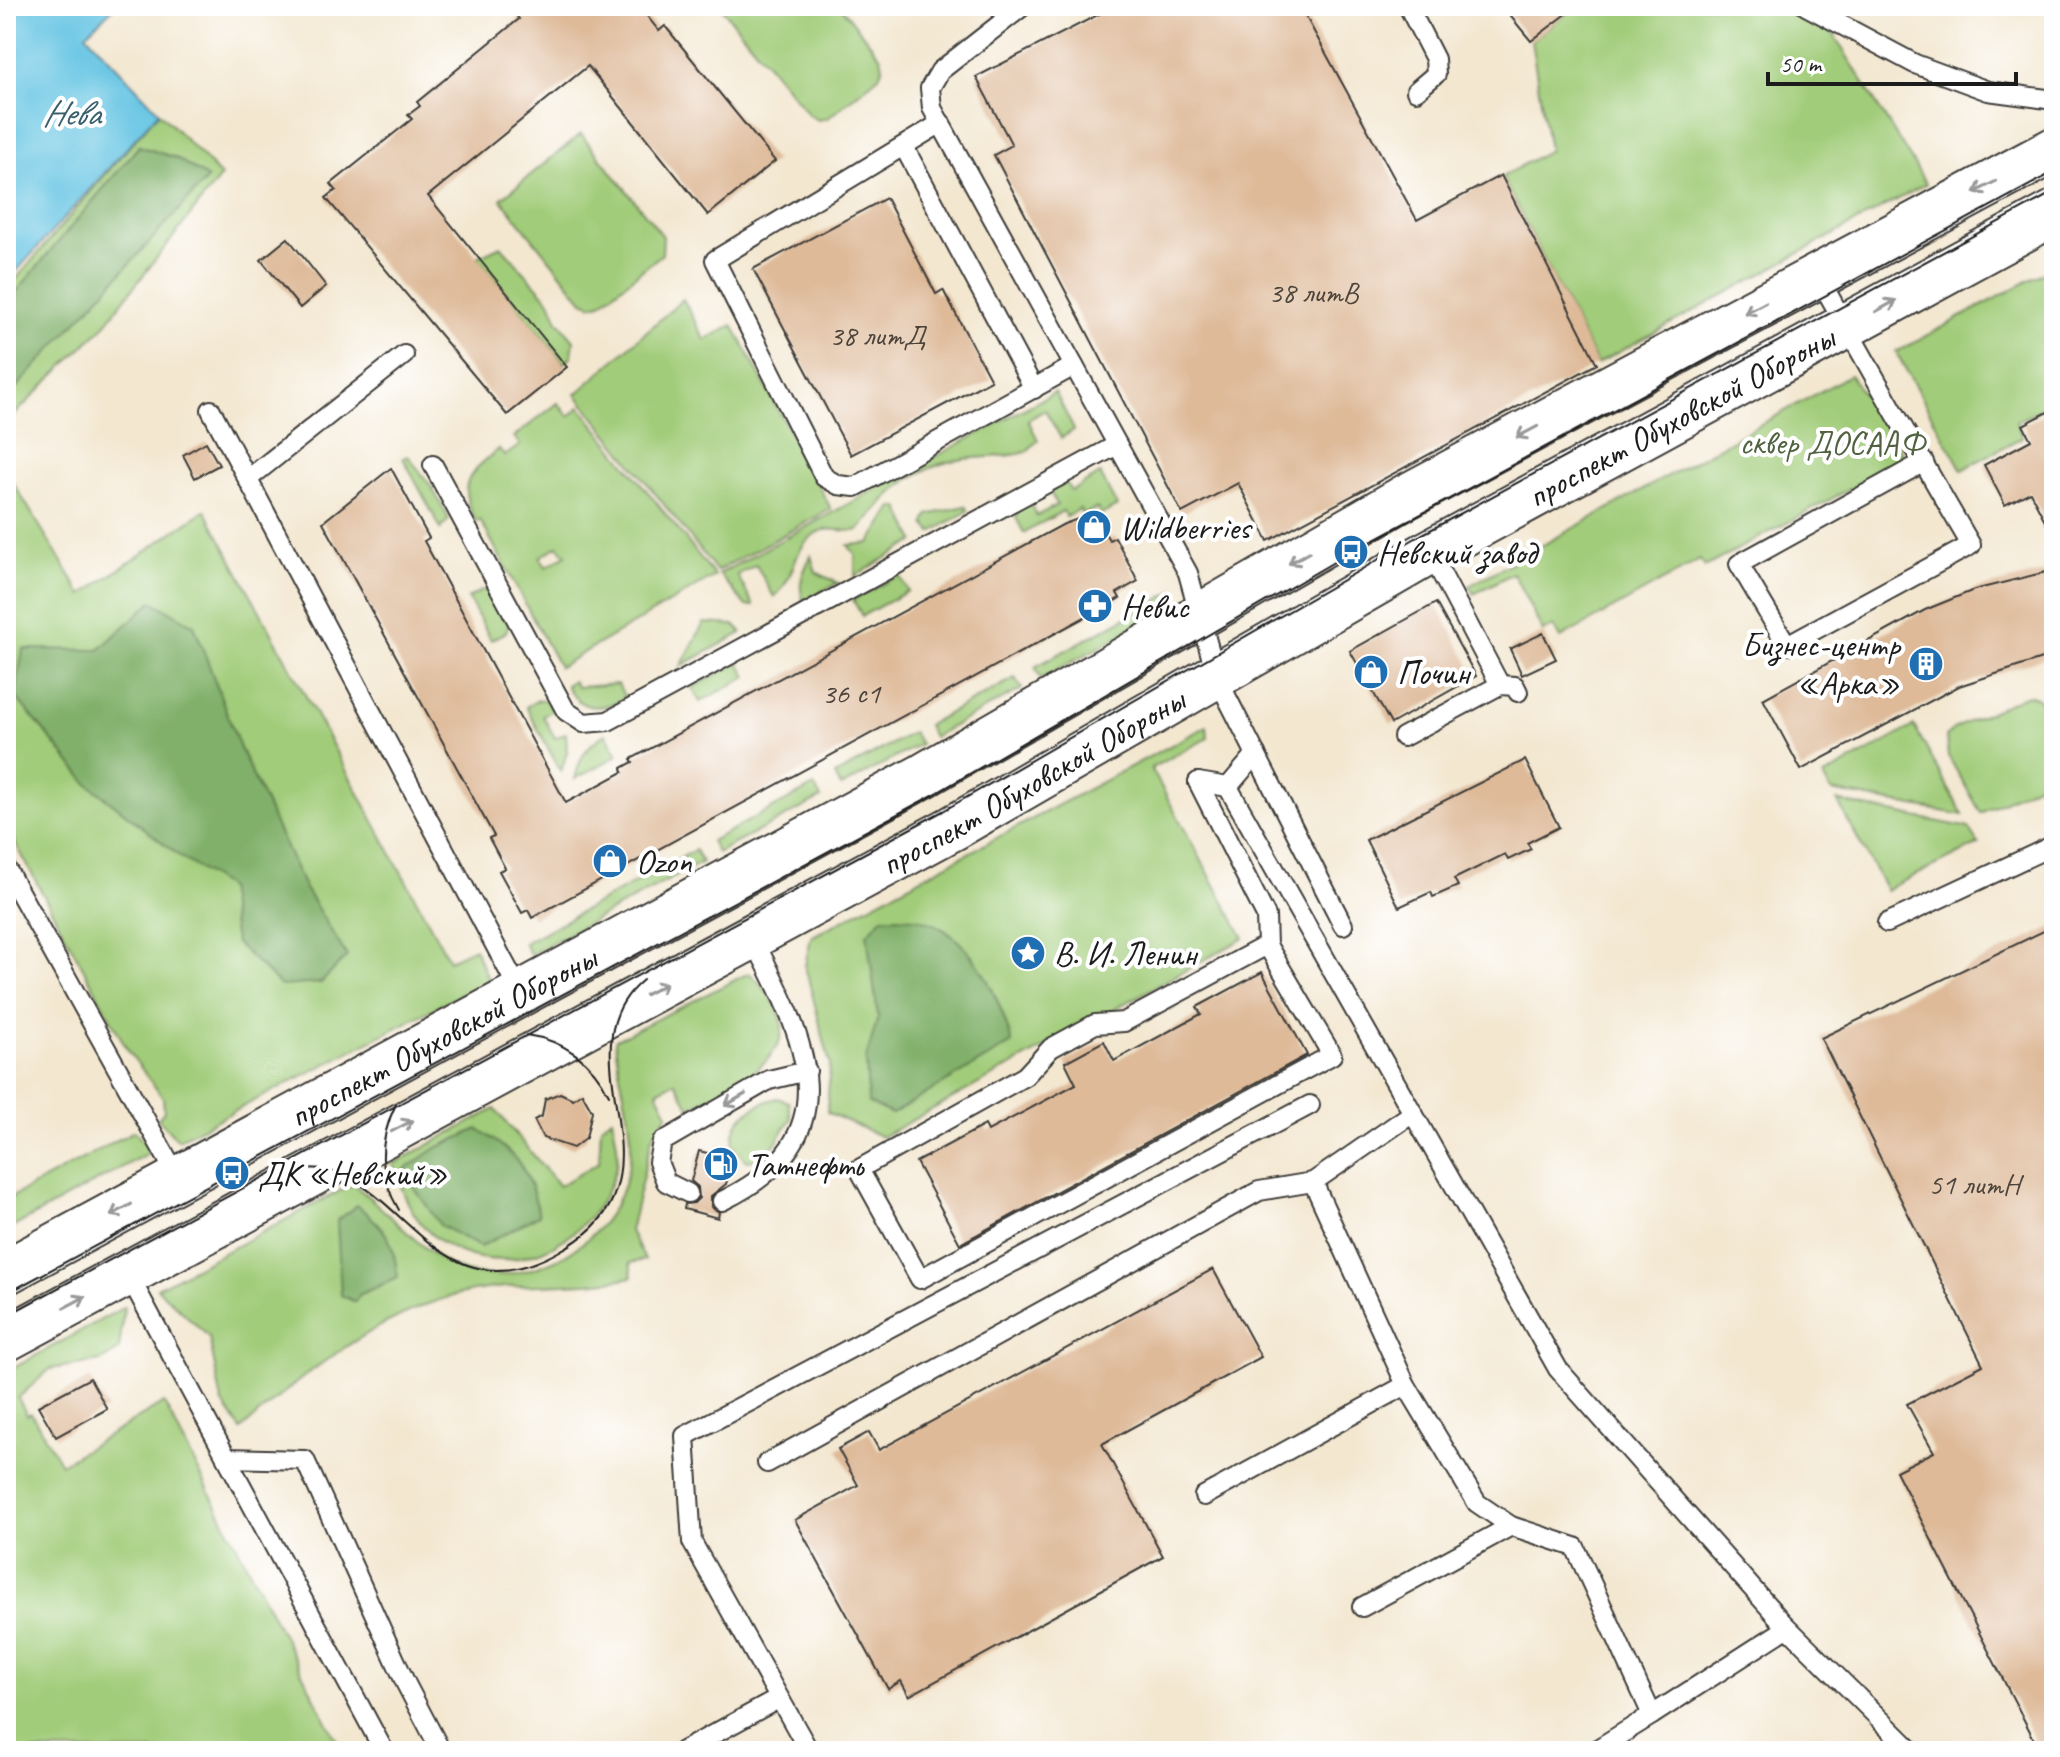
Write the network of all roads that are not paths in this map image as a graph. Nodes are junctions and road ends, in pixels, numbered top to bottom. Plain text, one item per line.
1 (1023, 6) edge
2 (1408, 6) edge
3 (1806, 6) edge
4 (1416, 91) dead end
5 (2054, 100) edge
6 (941, 123) junction
7 (904, 147) junction
8 (2054, 150) edge
9 (2054, 213) edge
10 (1817, 275) junction
11 (1846, 328) junction
12 (404, 355) dead end
13 (1074, 366) junction
14 (1034, 389) junction
15 (211, 410) dead end
16 (1117, 445) junction
17 (1924, 462) junction
18 (433, 465) dead end
19 (248, 479) junction
20 (1430, 552) junction
21 (1199, 616) junction
22 (1217, 678) junction
23 (1500, 685) junction
24 (1518, 692) dead end
25 (1403, 737) dead end
26 (1256, 754) junction
27 (1228, 787) junction
28 (2054, 845) edge
29 (6, 868) edge
30 (1887, 923) dead end
31 (1343, 925) dead end
32 (752, 937) junction
33 (1267, 945) junction
34 (521, 994) junction
35 (807, 1071) junction
36 (1310, 1105) dead end
37 (1413, 1113) junction
38 (178, 1178) junction
39 (1313, 1182) junction
40 (688, 1193) dead end
41 (722, 1201) dead end
42 (6, 1272) edge
43 (127, 1274) junction
44 (6, 1339) edge
45 (1406, 1385) junction
46 (226, 1458) junction
47 (767, 1463) dead end
48 (1204, 1496) dead end
49 (1511, 1526) junction
50 (1362, 1607) dead end
51 (1787, 1628) junction
52 (778, 1699) junction
53 (1652, 1715) junction
54 (384, 1751) edge
55 (441, 1751) edge
56 (683, 1751) edge
57 (809, 1751) edge
58 (1594, 1751) edge
59 (1912, 1751) edge

1 - 6 lane
2 - 4 lane
3 - 5 lane
6 - 7 lane
6 - 13 lane
7 - 14 lane
7 - 14 lane
8 -> 10 main road, проспект Обуховской Обороны
11 -> 9 main road, проспект Обуховской Обороны
10 - 11 lane
10 -> 21 main road, проспект Обуховской Обороны
11 - 17 lane
11 - 20 main road, проспект Обуховской Обороны
12 - 19 lane
13 - 14 lane
13 - 16 lane
15 - 19 lane
16 - 18 lane
16 - 21 lane
17 - 17 lane
19 - 34 lane
20 - 22 main road, проспект Обуховской Обороны
20 - 23 lane
21 - 22 lane
21 - 34 main road, проспект Обуховской Обороны
22 - 26 lane
22 - 32 main road, проспект Обуховской Обороны
23 - 24 lane
23 - 25 lane
26 - 27 lane
26 - 31 lane
27 - 33 lane
27 - 37 lane
28 - 30 lane
29 - 38 lane
32 - 35 lane
43 -> 32 main road, проспект Обуховской Обороны
33 - 33 lane
34 - 38 main road, проспект Обуховской Обороны
35 -> 40 lane
35 - 41 lane
36 - 52 lane
37 - 39 lane
37 - 51 lane
38 -> 42 main road, проспект Обуховской Обороны
39 - 45 lane
39 - 47 lane
44 -> 43 main road, проспект Обуховской Обороны
43 - 46 lane
45 - 48 lane
45 - 49 lane
46 - 54 lane
46 - 55 lane
49 - 50 lane
49 - 53 lane
51 - 53 lane
51 - 59 lane
52 - 56 lane
52 - 57 lane
53 - 58 lane

